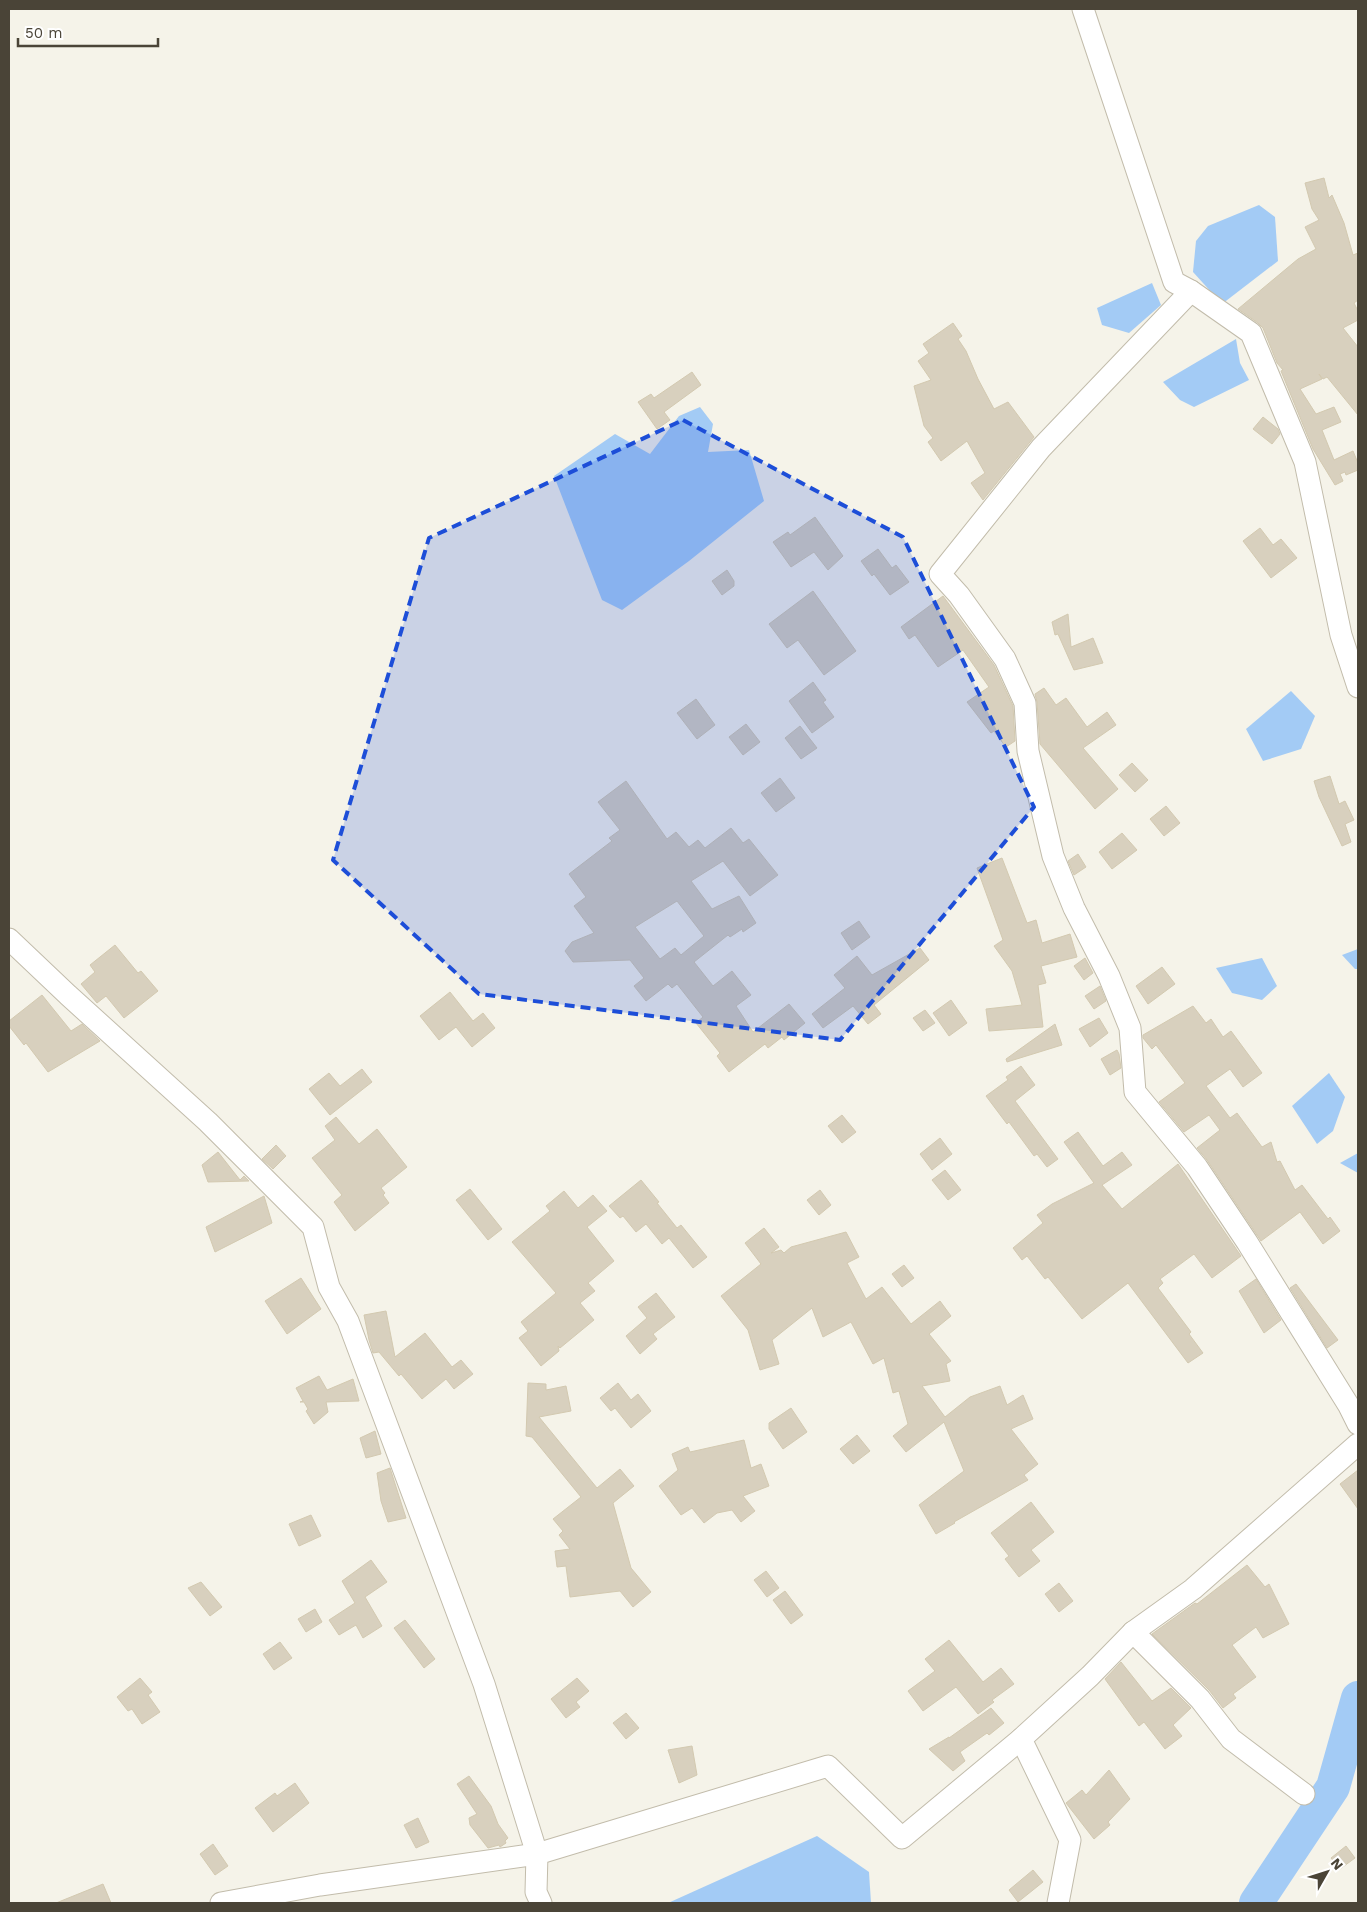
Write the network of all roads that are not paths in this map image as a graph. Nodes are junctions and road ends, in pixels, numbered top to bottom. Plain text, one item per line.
1 (1083, 9) edge
2 (1191, 291) junction
3 (1358, 687) edge
4 (9, 939) edge
5 (1358, 1424) edge
6 (1358, 1444) edge
7 (1133, 1632) junction
8 (1021, 1739) junction
9 (1304, 1794) dead end
10 (537, 1854) junction
11 (221, 1903) edge
12 (541, 1903) edge
13 (1058, 1903) edge

1 - 2 street
2 - 3 street
2 - 5 street
4 - 10 street
6 - 7 street
7 - 8 street
7 - 9 street
8 - 10 street
8 - 13 street
10 - 11 street
10 - 12 street

